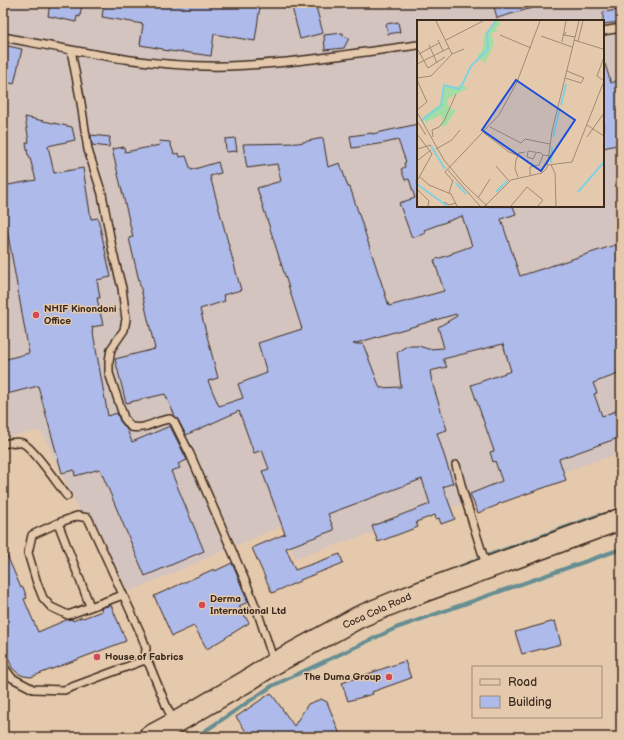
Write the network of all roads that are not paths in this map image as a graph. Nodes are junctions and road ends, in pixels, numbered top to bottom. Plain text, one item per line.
1 (621, 28) edge
2 (604, 31) edge
3 (3, 37) edge
4 (417, 45) edge
5 (71, 50) junction
6 (3, 444) edge
7 (456, 465) dead end
8 (67, 496) dead end
9 (621, 518) edge
10 (58, 523) junction
11 (487, 568) junction
12 (123, 595) junction
13 (90, 606) junction
14 (145, 660) junction
15 (275, 663) junction
16 (3, 666) edge
17 (175, 723) junction
18 (149, 737) edge

1 - 2 lane
3 - 5 lane
4 - 5 lane
5 - 15 lane
6 - 8 lane
7 - 11 lane
9 - 11 main road, Coca Cola Road
10 - 12 lane
10 - 13 lane
10 - 13 lane
11 - 15 main road, Coca Cola Road
12 - 13 lane
12 - 14 lane
14 - 16 lane
14 - 17 lane
15 - 17 main road, Coca Cola Road
17 - 18 main road, Coca Cola Road

